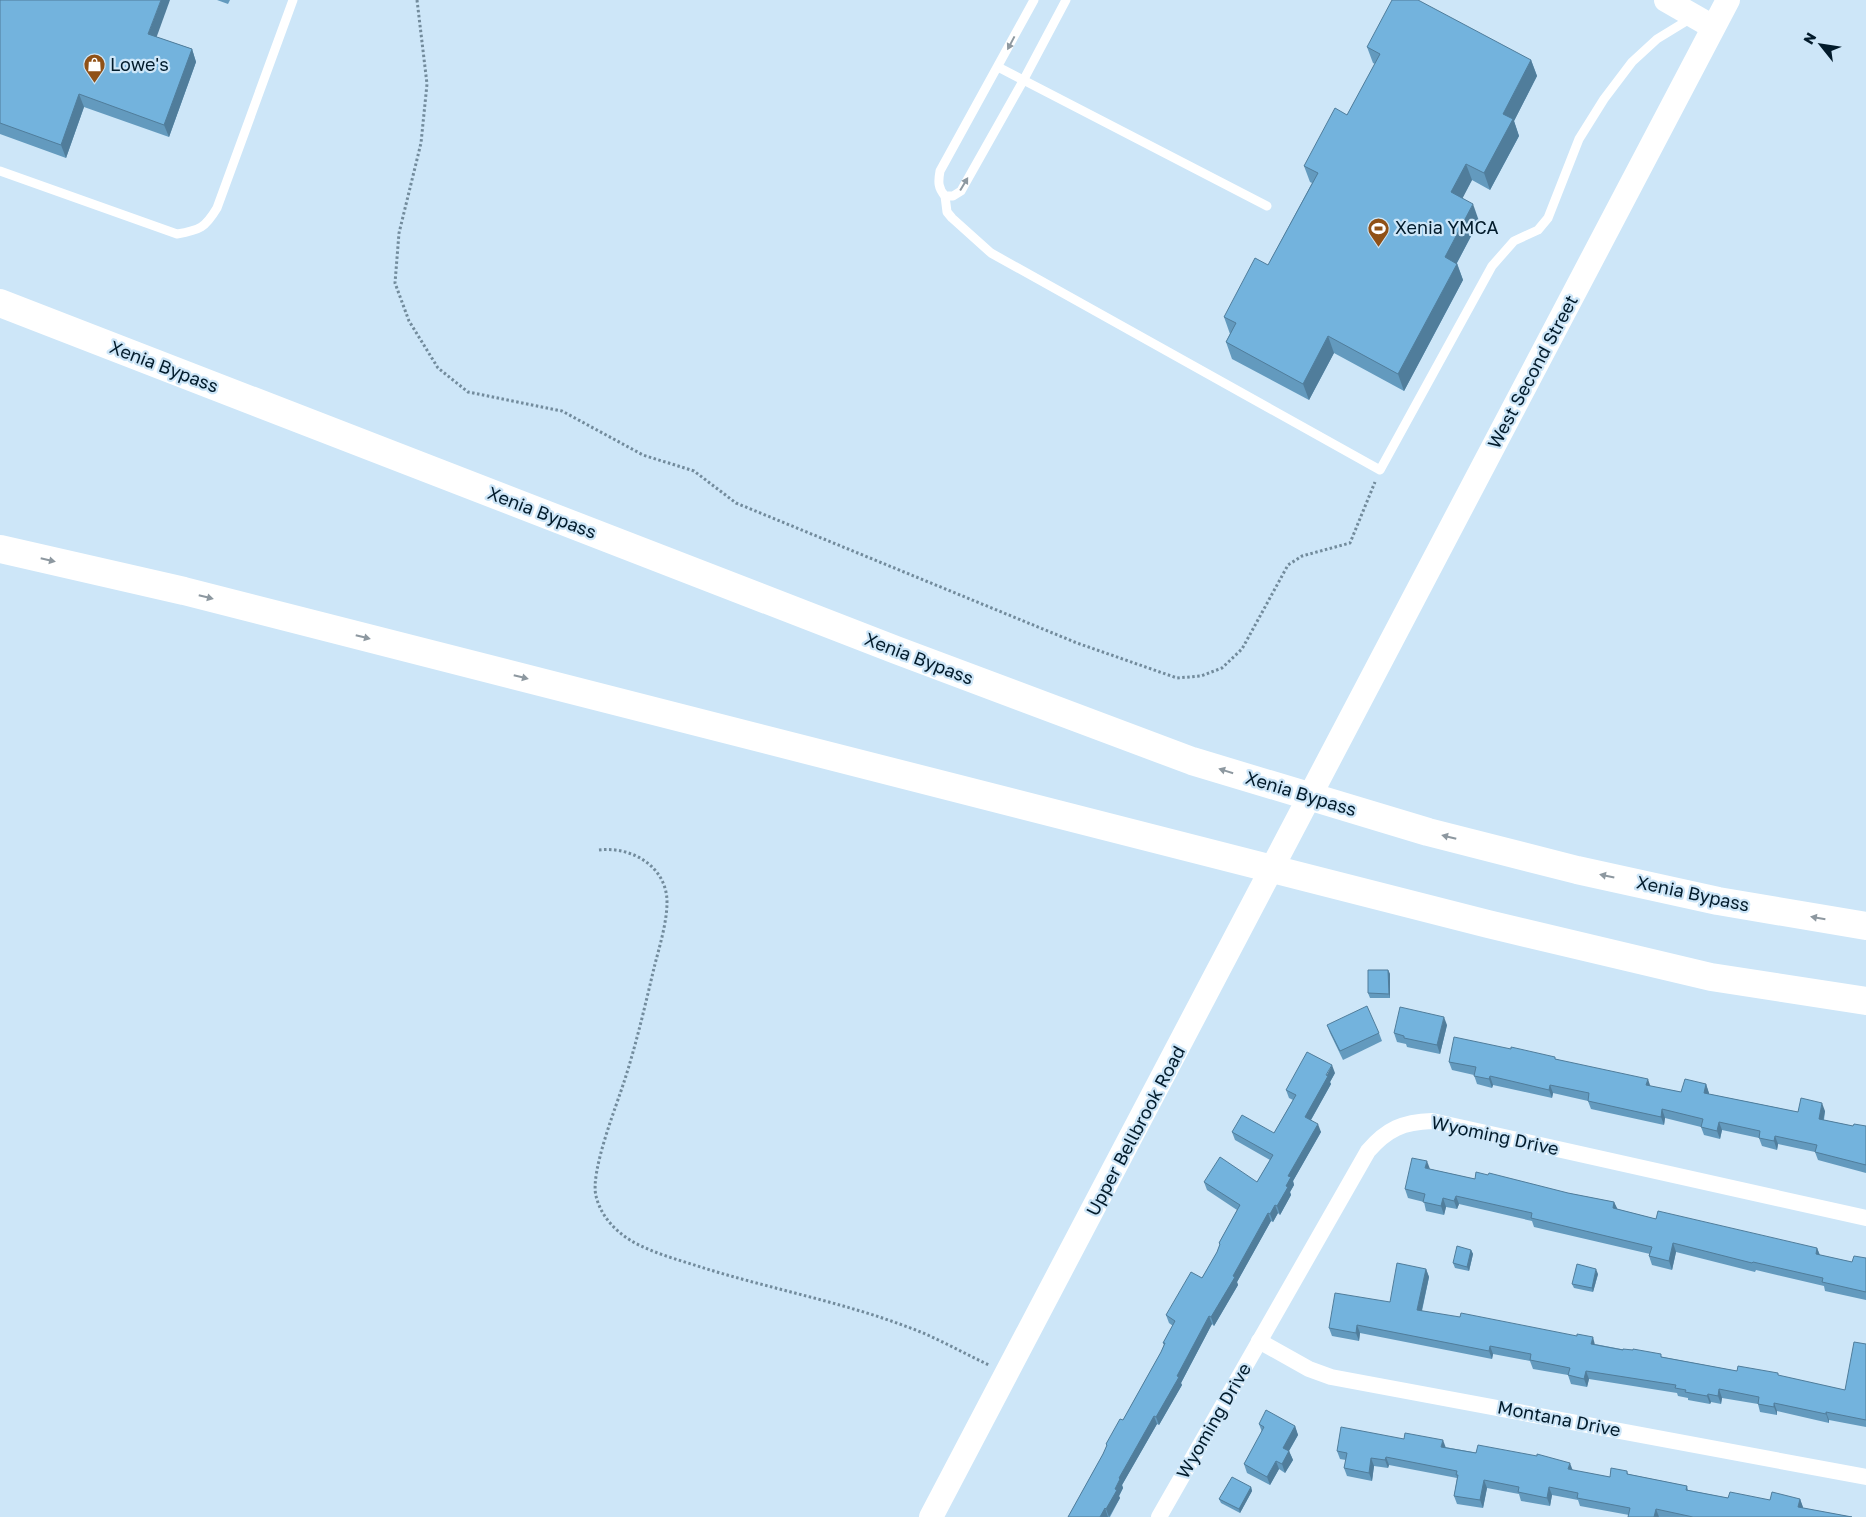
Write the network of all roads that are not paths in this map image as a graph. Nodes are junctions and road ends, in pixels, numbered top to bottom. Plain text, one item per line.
1 (293, 0) edge
2 (1034, 0) edge
3 (1066, 0) edge
4 (1666, 0) edge
5 (1728, 0) edge
6 (1704, 22) junction
7 (998, 67) junction
8 (1023, 81) junction
9 (0, 170) edge
10 (946, 196) junction
11 (1267, 206) dead end
12 (0, 294) edge
13 (0, 303) edge
14 (116, 348) junction
15 (0, 549) edge
16 (1338, 744) joint
17 (1866, 926) edge
18 (1866, 1001) edge
19 (1866, 1218) edge
20 (1259, 1341) junction
21 (1866, 1477) edge
22 (932, 1517) edge
23 (1159, 1517) edge

1 - 9 lane
2 -> 7 lane
3 - 8 lane
4 - 6 main road
5 - 6 main road, West Second Street
6 - 10 lane
6 - 16 main road, West Second Street
7 - 8 lane
7 - 10 lane
10 -> 8 lane
8 - 11 lane
12 - 14 highway
13 - 14 highway, Xenia Bypass
17 -> 14 highway, Xenia Bypass
15 -> 18 highway
16 - 22 main road, Upper Bellbrook Road
19 - 20 street, Wyoming Drive
20 - 21 street, Montana Drive
20 - 23 street, Wyoming Drive

